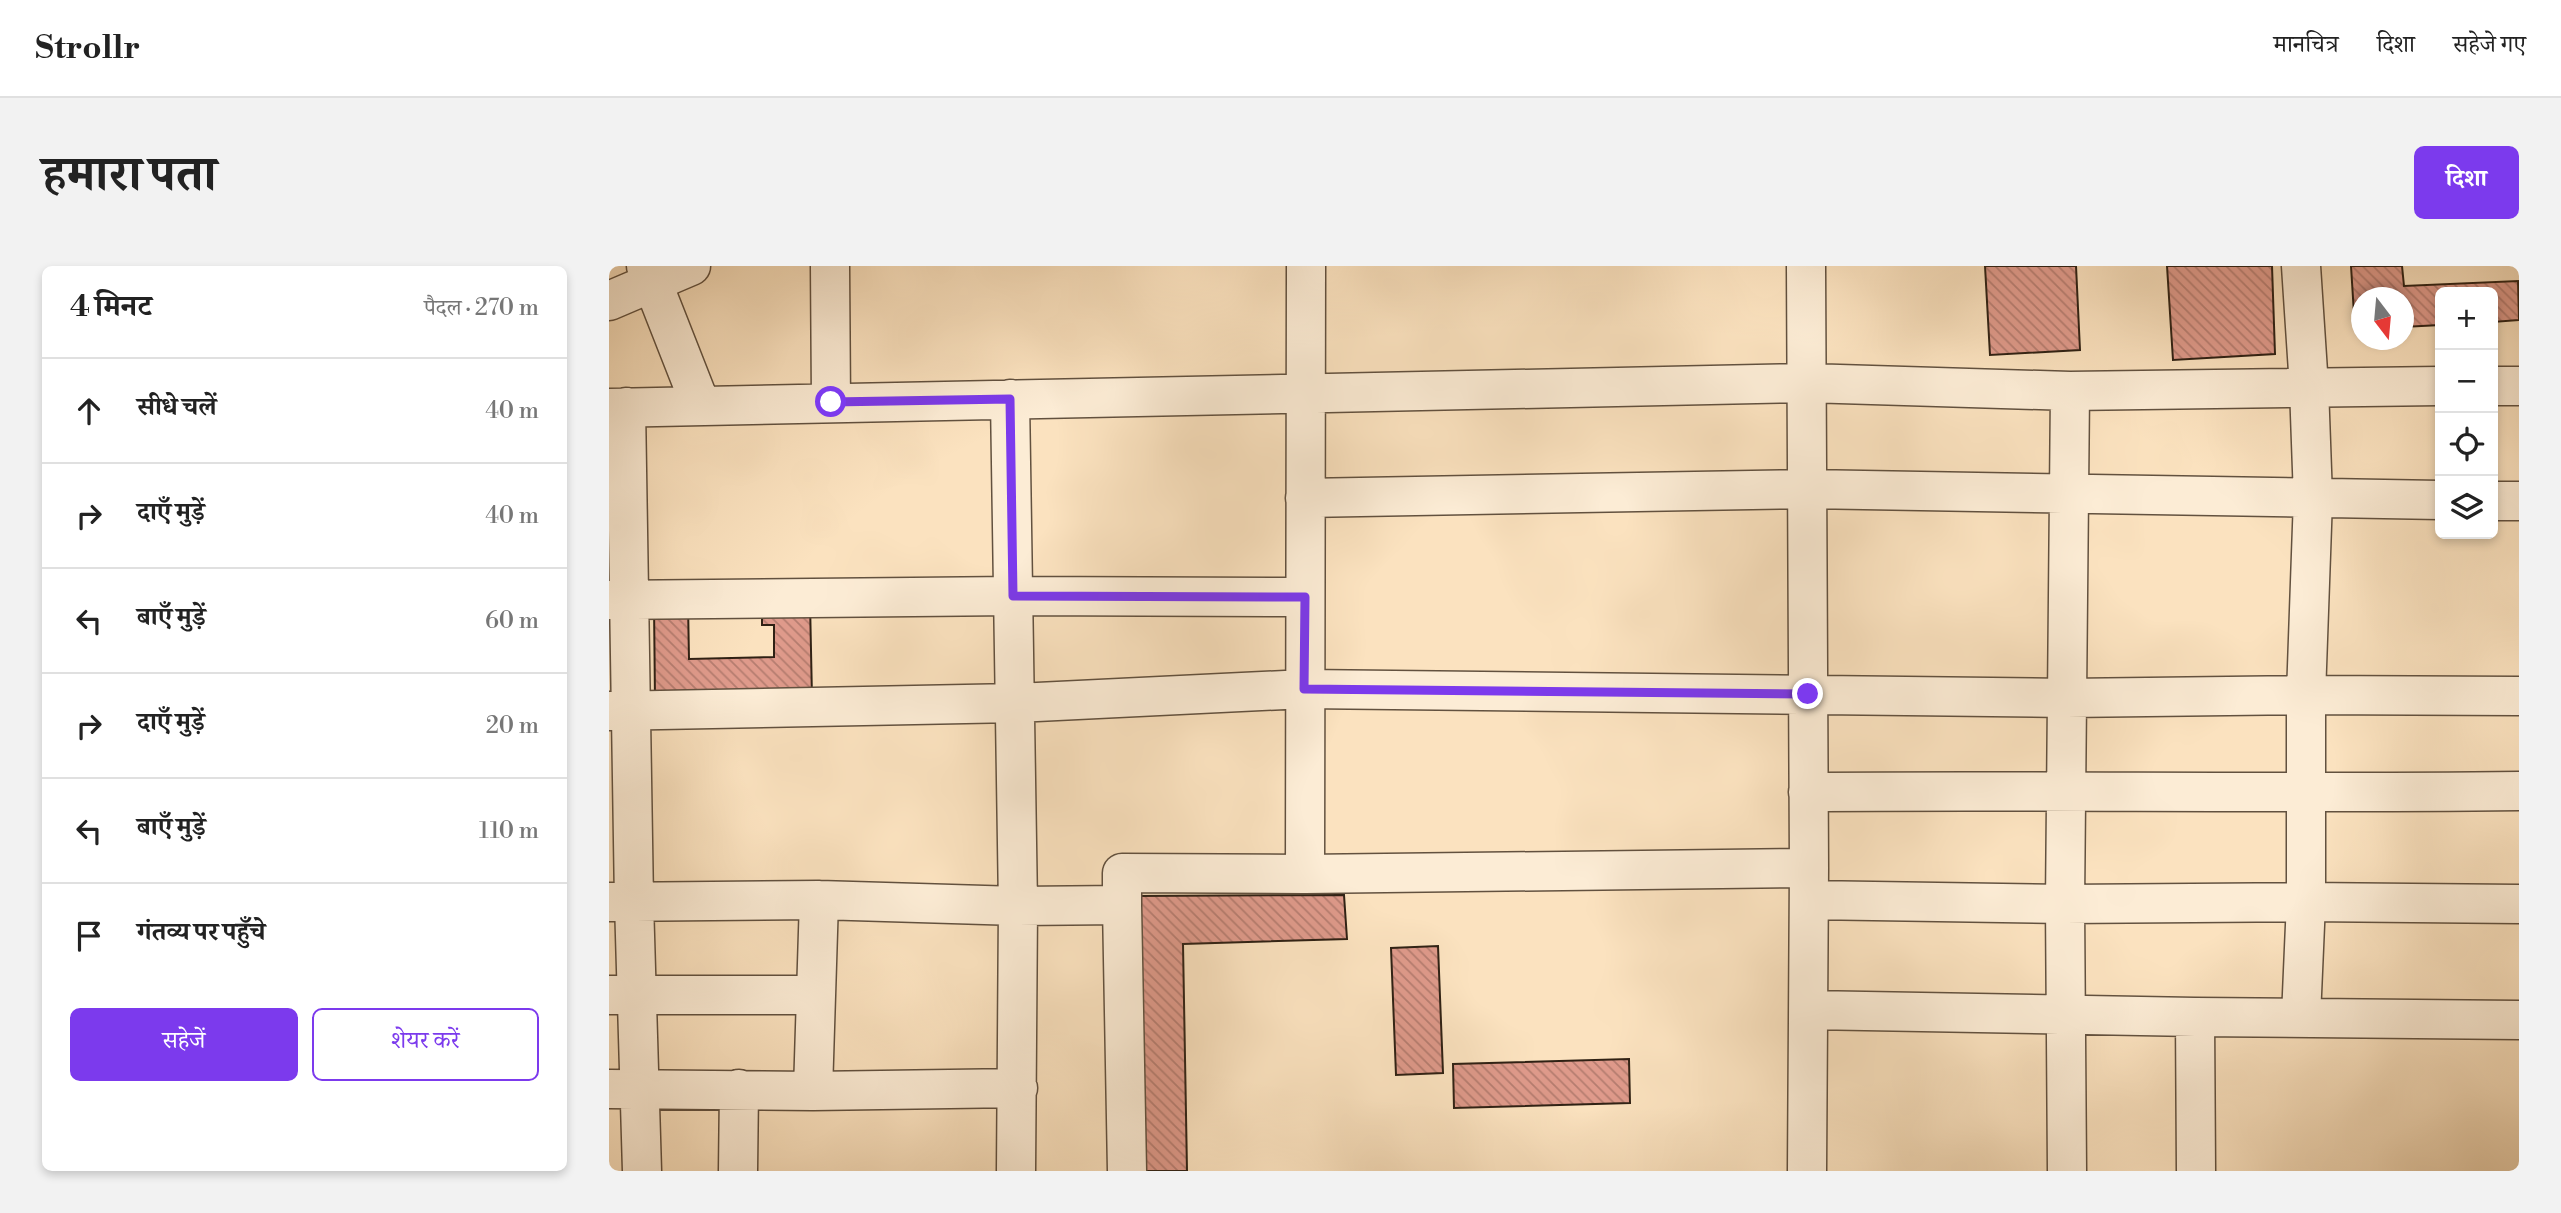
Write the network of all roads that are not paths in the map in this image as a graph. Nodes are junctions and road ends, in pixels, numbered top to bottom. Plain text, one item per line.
1 (691, 266) edge
2 (830, 266) edge
3 (1306, 266) edge
4 (1806, 266) edge
5 (2301, 266) edge
6 (649, 274) edge
7 (609, 301) edge
8 (1807, 383) junction
9 (2435, 386) edge
10 (2498, 386) edge
11 (2519, 386) edge
12 (2309, 387) junction
13 (2070, 391) junction
14 (1305, 394) junction
15 (1010, 399) junction
16 (831, 402) junction
17 (701, 406) junction
18 (617, 408) edge
19 (1807, 489) junction
20 (2067, 493) junction
21 (1305, 498) junction
22 (2313, 498) junction
23 (2435, 500) edge
24 (2498, 501) edge
25 (2519, 501) edge
26 (619, 512) edge
27 (1013, 596) junction
28 (1305, 597) junction
29 (619, 599) edge
30 (1304, 689) junction
31 (1808, 694) junction
32 (2307, 695) junction
33 (2519, 696) edge
34 (2067, 698) junction
35 (1016, 703) junction
36 (621, 711) edge
37 (2067, 790) junction
38 (2519, 791) edge
39 (1808, 792) junction
40 (2306, 794) junction
41 (1304, 874) junction
42 (1809, 884) junction
43 (819, 900) junction
44 (621, 902) edge
45 (2306, 902) junction
46 (2065, 904) junction
47 (2519, 904) edge
48 (1122, 905) junction
49 (1019, 906) junction
50 (623, 995) edge
51 (815, 995) junction
52 (1809, 1010) junction
53 (2066, 1015) junction
54 (2195, 1017) junction
55 (2301, 1017) junction
56 (2519, 1020) edge
57 (1018, 1088) junction
58 (624, 1089) edge
59 (739, 1089) junction
60 (813, 1091) junction
61 (642, 1171) edge
62 (739, 1171) edge
63 (1016, 1171) edge
64 (1127, 1171) edge
65 (1807, 1171) edge
66 (2067, 1171) edge
67 (2196, 1171) edge

1 - 6 street
2 - 16 street
3 - 14 street
4 - 8 street
5 - 12 street
6 - 7 street
6 - 17 street
8 - 13 street
8 - 14 street
8 - 19 street
9 - 12 street
10 - 11 street
12 - 13 street
12 - 22 street
13 - 20 street
14 - 15 street
14 - 21 street
15 - 16 street
15 - 27 street
16 - 17 street
17 - 18 street
18 - 26 street
19 - 20 street
19 - 21 street
19 - 31 street
20 - 22 street
20 - 34 street
21 - 28 street
22 - 23 street
22 - 32 street
24 - 25 street
26 - 29 street
27 - 28 street
27 - 29 street
27 - 35 street
28 - 30 street
29 - 36 street
30 - 31 street
30 - 35 street
30 - 41 street
31 - 34 street
31 - 39 street
32 - 33 street
32 - 34 street
32 - 40 street
34 - 37 street
35 - 36 street
35 - 49 street
36 - 44 street
37 - 39 street
37 - 40 street
37 - 46 street
38 - 40 street
39 - 42 street
40 - 45 street
41 - 42 street
41 - 48 street
42 - 46 street
42 - 52 street
43 - 44 street
43 - 49 street
43 - 51 street
44 - 50 street
45 - 46 street
45 - 47 street
45 - 55 street
46 - 53 street
48 - 49 street
48 - 64 street
49 - 57 street
50 - 51 street
50 - 58 street
51 - 60 street
52 - 53 street
52 - 65 street
53 - 54 street
53 - 66 street
54 - 55 street
54 - 67 street
55 - 56 street
57 - 60 street
57 - 63 street
58 - 59 street
58 - 61 street
59 - 60 street
59 - 62 street

